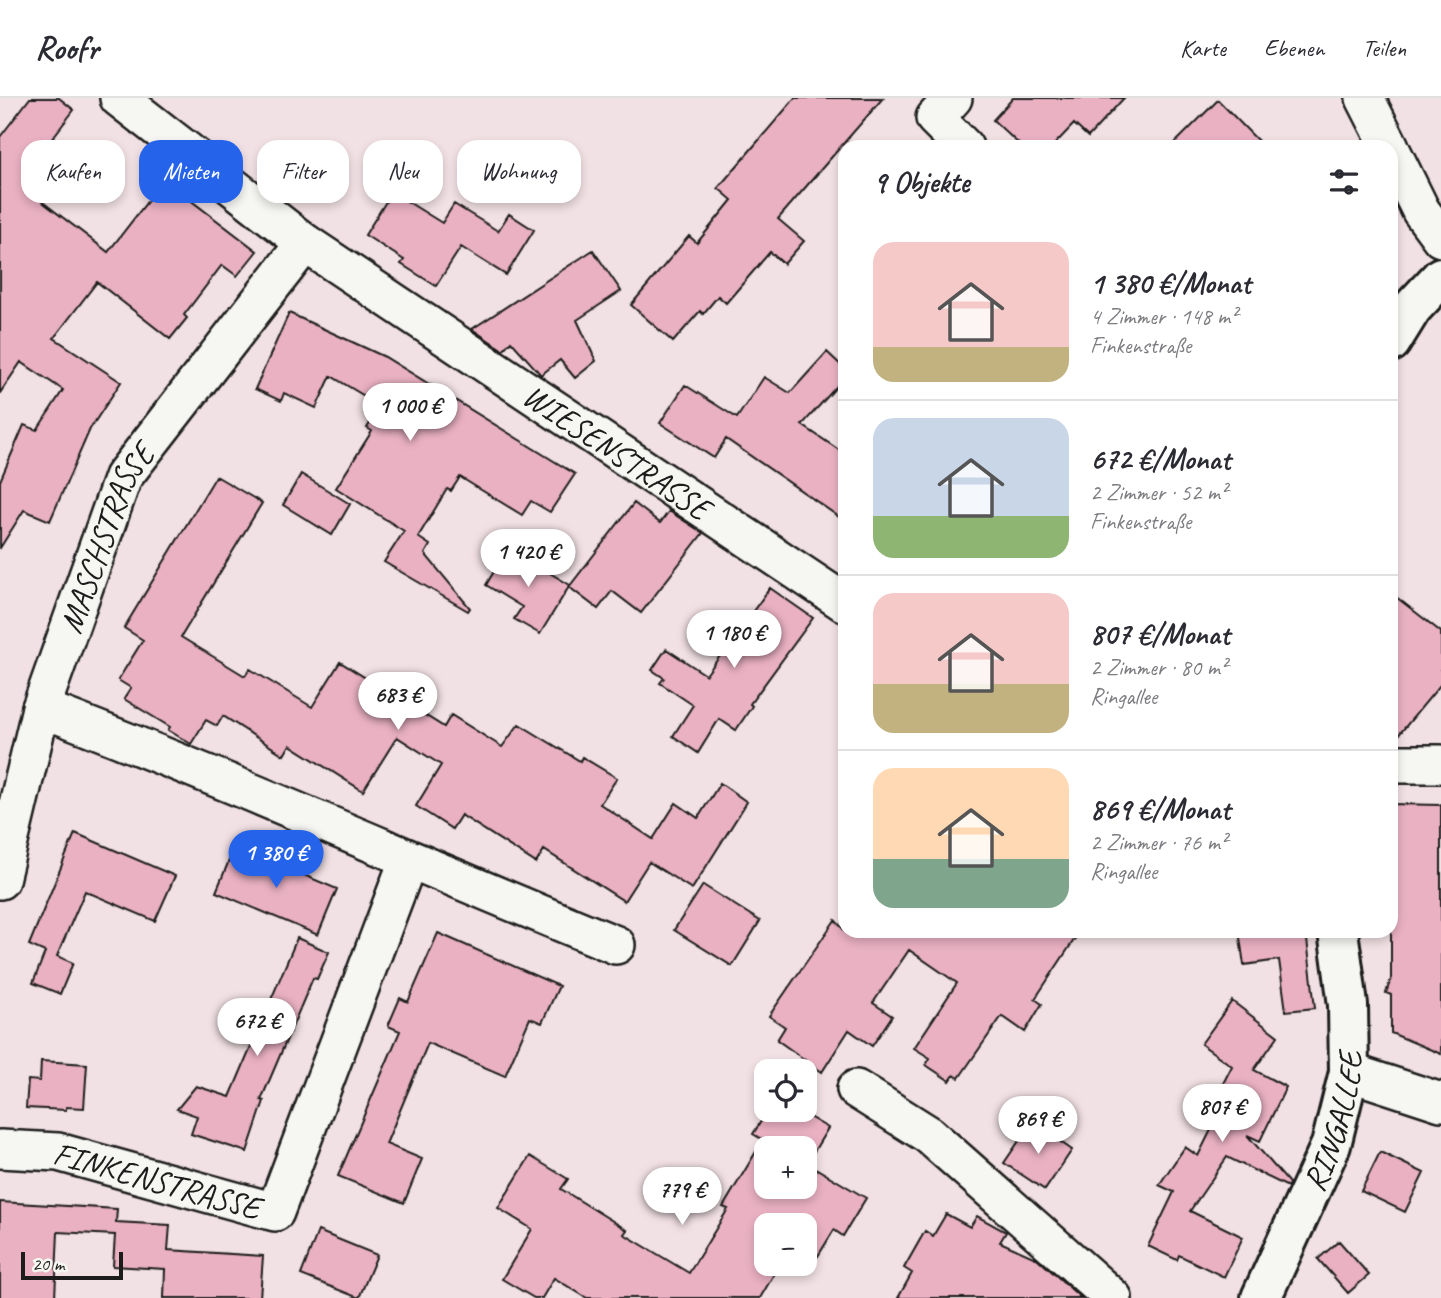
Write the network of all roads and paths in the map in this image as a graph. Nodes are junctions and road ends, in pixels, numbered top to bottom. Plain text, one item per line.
1 (119, 98) edge
2 (953, 98) edge
3 (1365, 98) edge
4 (957, 140) edge
5 (1386, 140) edge
6 (1398, 165) edge
7 (1441, 238) edge
8 (305, 243) junction
9 (1441, 277) edge
10 (1398, 331) edge
11 (838, 598) edge
12 (41, 708) junction
13 (1398, 764) edge
14 (1441, 764) edge
15 (408, 861) junction
16 (0, 880) edge
17 (1339, 938) edge
18 (616, 945) dead end
19 (1349, 1072) junction
20 (856, 1089) dead end
21 (1441, 1102) edge
22 (0, 1149) edge
23 (1113, 1298) edge
24 (1261, 1298) edge

1 - 8 street, WIESENSTRASSE
2 - 4 street
3 - 5 street
6 - 7 street
8 - 11 street, WIESENSTRASSE
8 - 12 street, MASCHSTRASSE
9 - 10 street
12 - 15 street
12 - 16 street, MASCHSTRASSE
13 - 14 street
15 - 18 street
15 - 22 street, FINKENSTRASSE
17 - 19 street, RINGALLEE
19 - 21 street
19 - 24 street, RINGALLEE
20 - 23 street

